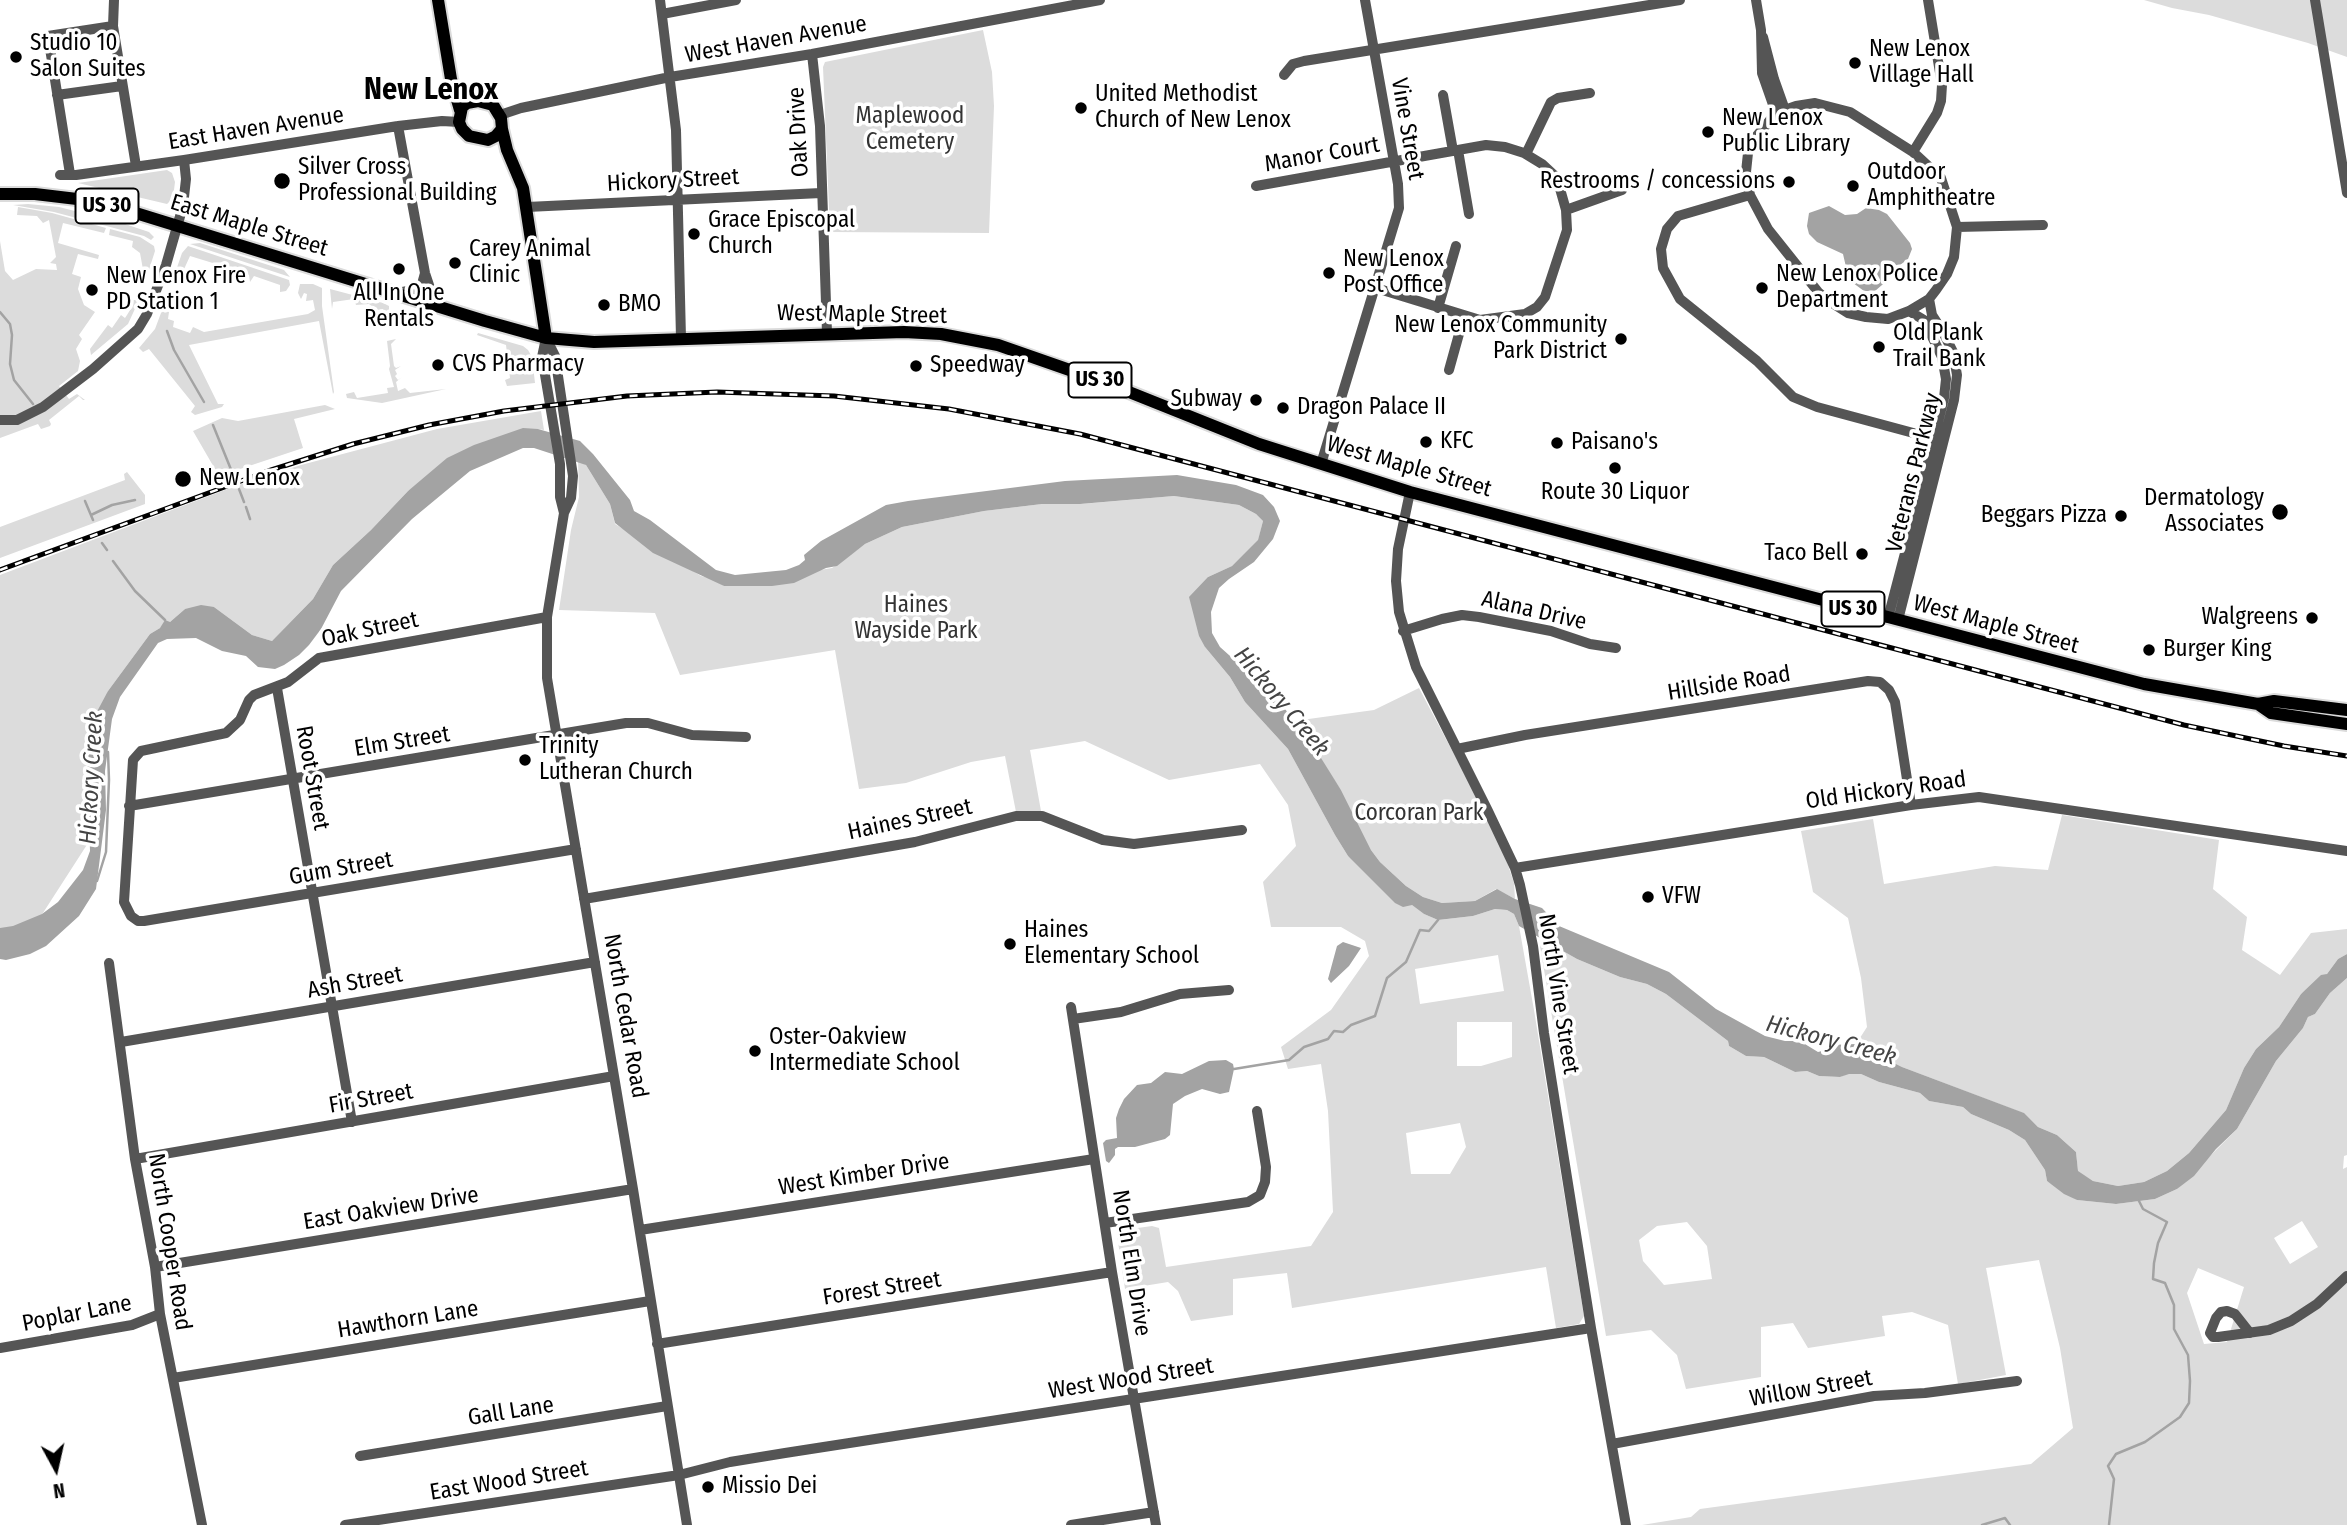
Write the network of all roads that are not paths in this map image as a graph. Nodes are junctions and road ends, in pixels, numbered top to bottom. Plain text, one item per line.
1 (114, 0) edge
2 (438, 0) edge
3 (660, 0) edge
4 (736, 0) edge
5 (1100, 0) edge
6 (1365, 0) edge
7 (1680, 0) edge
8 (1756, 0) edge
9 (1928, 0) edge
10 (2315, 0) edge
11 (662, 13) junction
12 (113, 26) junction
13 (1373, 49) junction
14 (812, 54) junction
15 (1284, 75) dead end
16 (670, 78) junction
17 (122, 86) junction
18 (454, 88) junction
19 (1590, 93) dead end
20 (58, 95) junction
21 (1443, 95) dead end
22 (473, 102) junction
23 (1780, 112) junction
24 (500, 115) junction
25 (460, 116) junction
26 (398, 126) junction
27 (502, 129) junction
28 (488, 140) junction
29 (507, 150) junction
30 (1455, 151) junction
31 (1913, 152) junction
32 (1525, 154) junction
33 (184, 159) junction
34 (1394, 161) junction
35 (136, 166) junction
36 (1256, 186) dead end
37 (1622, 190) dead end
38 (821, 193) junction
39 (2347, 193) edge
40 (0, 194) edge
41 (1750, 195) junction
42 (679, 200) junction
43 (527, 207) junction
44 (1566, 210) junction
45 (1469, 214) dead end
46 (178, 225) junction
47 (2043, 225) dead end
48 (1957, 227) junction
49 (1456, 246) dead end
50 (425, 273) junction
51 (1376, 289) junction
52 (399, 294) junction
53 (1929, 299) junction
54 (441, 307) junction
55 (1438, 308) junction
56 (1909, 311) junction
57 (1464, 316) junction
58 (827, 333) junction
59 (546, 338) junction
60 (681, 338) junction
61 (1449, 370) dead end
62 (0, 420) edge
63 (1938, 439) junction
64 (1321, 464) junction
65 (1410, 492) junction
66 (564, 513) junction
67 (547, 617) junction
68 (1893, 619) junction
69 (1404, 631) junction
70 (1616, 648) dead end
71 (277, 688) junction
72 (2258, 704) junction
73 (2347, 710) edge
74 (2347, 724) edge
75 (557, 736) junction
76 (746, 737) dead end
77 (1457, 749) junction
78 (293, 779) junction
79 (1910, 805) junction
80 (129, 806) junction
81 (1242, 830) dead end
82 (576, 849) junction
83 (2347, 851) edge
84 (1515, 868) junction
85 (313, 893) junction
86 (584, 899) junction
87 (595, 962) junction
88 (109, 963) dead end
89 (1229, 990) dead end
90 (333, 1006) junction
91 (1071, 1007) dead end
92 (1073, 1019) junction
93 (121, 1042) junction
94 (614, 1076) junction
95 (1257, 1111) dead end
96 (352, 1122) junction
97 (135, 1159) junction
98 (1094, 1159) junction
99 (633, 1189) junction
100 (1105, 1223) junction
101 (640, 1230) junction
102 (155, 1267) junction
103 (1112, 1272) junction
104 (2347, 1276) edge
105 (650, 1301) junction
106 (160, 1314) junction
107 (1591, 1328) junction
108 (2250, 1333) dead end
109 (657, 1344) junction
110 (0, 1348) edge
111 (173, 1378) junction
112 (2017, 1381) dead end
113 (1134, 1398) junction
114 (667, 1406) junction
115 (1612, 1444) junction
116 (360, 1456) dead end
117 (679, 1475) junction
118 (1154, 1512) junction
119 (202, 1525) edge
120 (345, 1525) edge
121 (687, 1525) edge
122 (1071, 1525) edge
123 (1156, 1525) edge
124 (1626, 1525) edge

1 - 12 street
2 - 18 main road
3 - 11 street
4 - 11 street
5 - 14 street, West Haven Avenue
6 - 13 street, Vine Street
7 - 13 street
8 - 23 street
9 - 31 street
10 - 39 street
11 - 16 street
12 - 17 street
12 - 20 street
13 - 15 street
13 - 34 street, Vine Street
14 - 16 street, West Haven Avenue
14 - 38 street, Oak Drive
16 - 24 street, West Haven Avenue
16 - 42 street
17 - 20 street
17 - 35 street
18 - 22 main road
18 - 25 main road
19 - 32 street
20 - 35 street, East Haven Avenue
21 - 30 street
22 - 24 main road
22 - 25 main road
23 - 31 street
23 - 41 street
24 - 27 main road
25 - 26 street, East Haven Avenue
25 - 28 main road
26 - 33 street, East Haven Avenue
26 - 50 street
27 - 28 main road
27 - 29 main road, North Cedar Road
28 - 29 main road
29 - 43 main road, North Cedar Road
30 - 32 street
30 - 34 street
30 - 45 street
31 - 48 street
32 - 44 street
33 - 35 street, East Haven Avenue
33 - 46 street
34 - 36 street, Manor Court
34 - 51 street, Vine Street
37 - 44 street
38 - 42 street, Hickory Street
38 - 58 street, Oak Drive
40 - 46 main road, East Maple Street / US 30
41 - 56 street
41 - 63 street
42 - 43 street, Hickory Street
42 - 60 street
43 - 59 main road, North Cedar Road
44 - 57 street
46 - 52 main road, East Maple Street / US 30
46 - 62 street
47 - 48 street
48 - 53 street
49 - 55 street
50 - 52 street
50 - 54 street
51 - 55 street
51 - 64 street, Vine Street
52 - 54 main road, US 30
53 - 56 street
53 - 63 street, Veterans Parkway
54 - 59 main road, US 30
55 - 57 street
56 - 63 street, Veterans Parkway
57 - 61 street
58 - 60 main road, West Maple Street / US 30
58 - 64 main road, West Maple Street / US 30
59 - 60 main road, West Maple Street / US 30
59 - 66 street, North Cedar Road
59 - 66 street, North Cedar Road
63 - 68 street, Veterans Parkway
64 - 65 main road, West Maple Street / US 30
65 - 68 main road, West Maple Street / US 30
65 - 69 street, North Vine Street
66 - 67 street, North Cedar Road
67 - 71 street, Oak Street
67 - 75 street, North Cedar Road
68 - 72 main road, West Maple Street / US 30
69 - 70 street, Alana Drive
69 - 77 street, North Vine Street
71 - 78 street, Root Street
71 - 80 street, Oak Street
72 - 73 main road, West Maple Street / US 30
72 - 74 main road, West Maple Street / US 30
75 - 76 street, Elm Street
75 - 78 street, Elm Street
75 - 82 street, North Cedar Road
77 - 79 street, Hillside Road
77 - 84 street, North Vine Street
78 - 80 street, Elm Street
78 - 85 street, Root Street
79 - 83 street, Old Hickory Road
79 - 84 street, Old Hickory Road
80 - 85 street, Gum Street
81 - 86 street, Haines Street
82 - 85 street, Gum Street
82 - 86 street, North Cedar Road
84 - 107 street, North Vine Street
85 - 90 street, Root Street
86 - 87 street, North Cedar Road
87 - 90 street, Ash Street
87 - 94 street, North Cedar Road
88 - 93 street, North Cooper Road
89 - 92 street
90 - 93 street, Ash Street
90 - 96 street, Root Street
91 - 92 street, North Elm Drive
92 - 98 street, North Elm Drive
93 - 97 street, North Cooper Road
94 - 96 street, Fir Street
94 - 99 street, North Cedar Road
95 - 100 street
96 - 97 street, Fir Street
97 - 102 street, North Cooper Road
98 - 100 street, North Elm Drive
98 - 101 street, West Kimber Drive
99 - 101 street, North Cedar Road
99 - 102 street, East Oakview Drive
100 - 103 street, North Elm Drive
101 - 105 street, North Cedar Road
102 - 106 street, North Cooper Road
103 - 109 street, Forest Street
103 - 113 street, North Elm Drive
104 - 108 street
105 - 109 street, North Cedar Road
105 - 111 street, Hawthorn Lane
106 - 110 street, Poplar Lane
106 - 111 street, North Cooper Road
107 - 113 street, West Wood Street
107 - 115 street, North Vine Street
109 - 114 street, North Cedar Road
111 - 119 street, North Cooper Road
112 - 115 street, Willow Street
113 - 117 street, West Wood Street
113 - 118 street, North Elm Drive
114 - 116 street, Gall Lane
114 - 117 street, North Cedar Road
115 - 124 street, North Vine Street
117 - 120 street, East Wood Street
117 - 121 street, North Cedar Road
118 - 122 street
118 - 123 street, North Elm Drive

